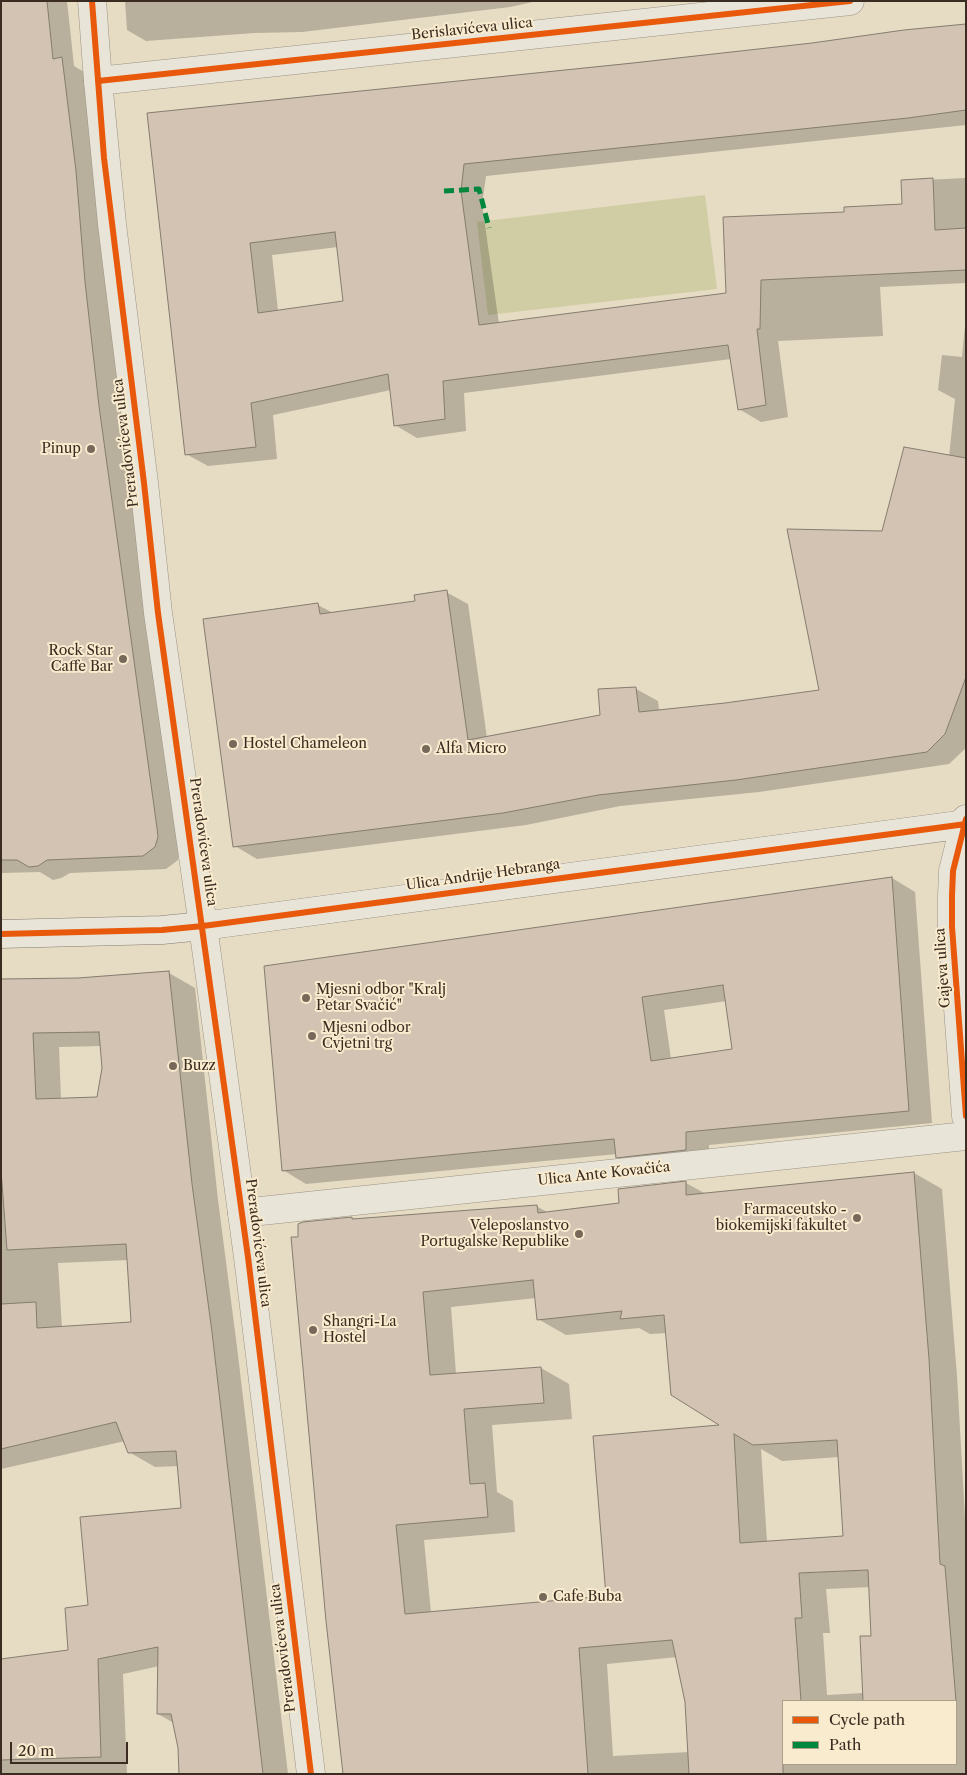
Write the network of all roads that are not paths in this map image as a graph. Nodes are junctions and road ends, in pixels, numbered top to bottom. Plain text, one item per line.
1 (92, 1) edge
2 (850, 1) edge
3 (98, 82) junction
4 (965, 822) edge
5 (203, 926) junction
6 (1, 934) edge
7 (966, 1116) edge
8 (966, 1136) edge
9 (242, 1213) junction
10 (311, 1774) edge

1 - 3 street, Preradovićeva ulica
2 - 3 street, Berislavićeva ulica
3 - 5 street, Preradovićeva ulica
4 - 5 street, Ulica Andrije Hebranga
4 - 7 street, Gajeva ulica
5 - 6 street, Ulica Andrije Hebranga
5 - 9 street, Preradovićeva ulica
8 - 9 street, Ulica Ante Kovačića
9 - 10 street, Preradovićeva ulica

